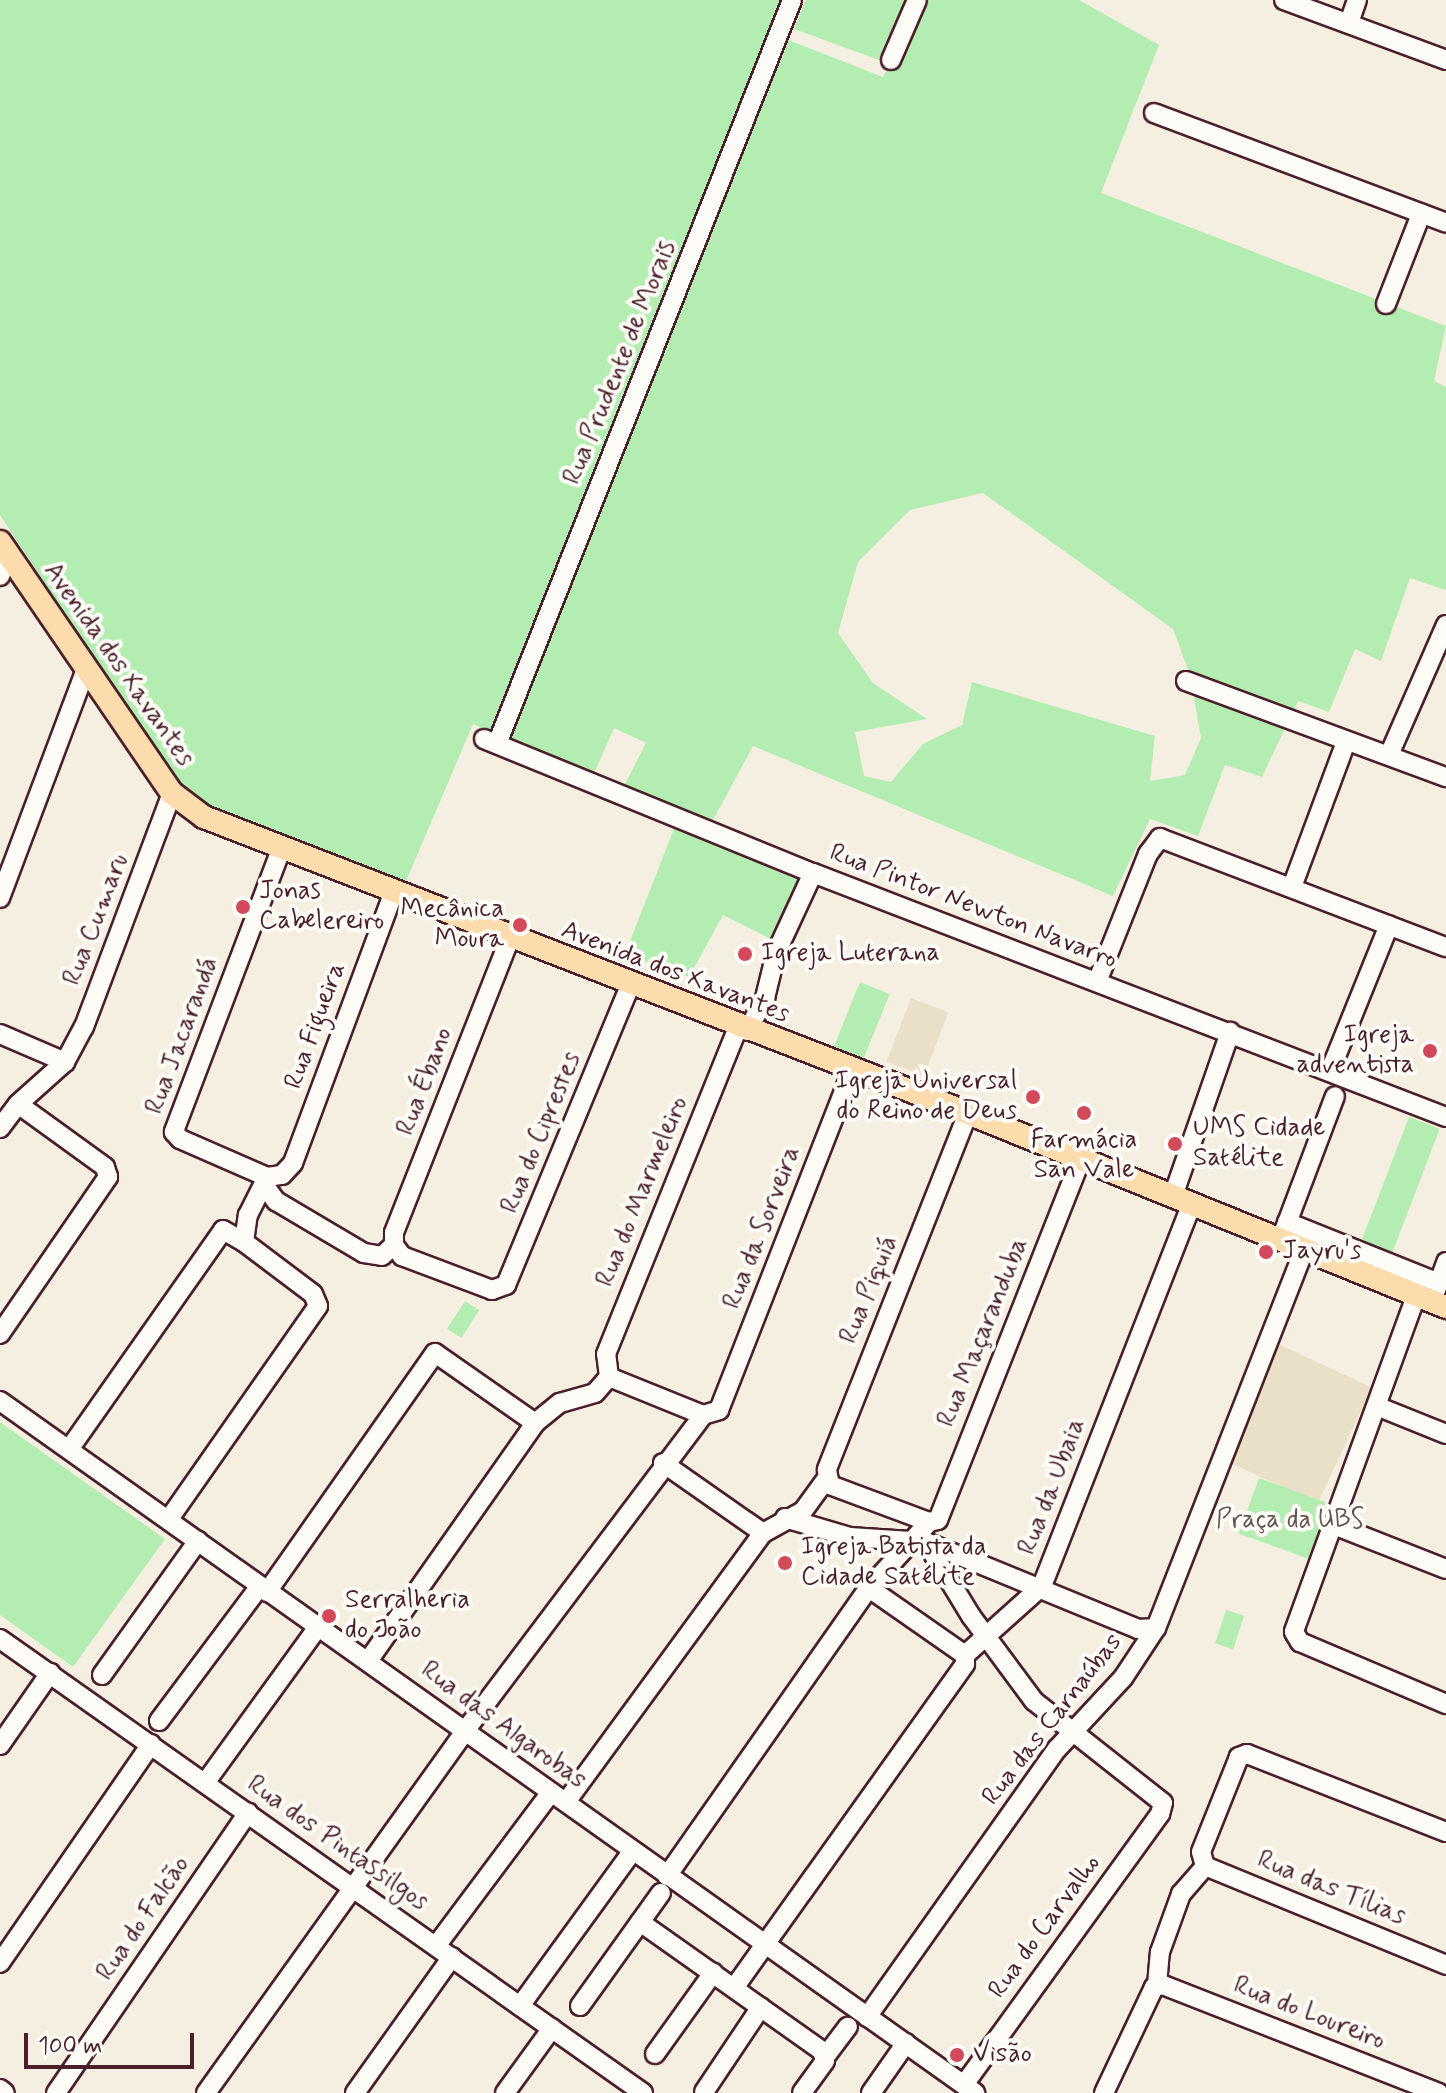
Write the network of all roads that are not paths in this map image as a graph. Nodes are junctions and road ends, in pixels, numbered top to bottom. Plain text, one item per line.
1 (792, 0) edge
2 (917, 0) edge
3 (1284, 0) edge
4 (1357, 0) edge
5 (1349, 23) junction
6 (891, 60) dead end
7 (1446, 60) edge
8 (1154, 113) dead end
9 (1421, 214) junction
10 (1446, 223) edge
11 (1386, 304) dead end
12 (3, 558) edge
13 (1446, 625) edge
14 (86, 669) junction
15 (1186, 681) dead end
16 (491, 742) joint
17 (1346, 742) junction
18 (1389, 755) junction
19 (1446, 777) edge
20 (172, 793) junction
21 (282, 847) junction
22 (813, 873) junction
23 (1292, 887) junction
24 (394, 892) junction
25 (0, 898) edge
26 (1389, 925) junction
27 (510, 938) junction
28 (1446, 947) edge
29 (1097, 982) junction
30 (630, 985) junction
31 (742, 1029) junction
32 (1230, 1032) junction
33 (0, 1034) edge
34 (65, 1062) junction
35 (852, 1071) junction
36 (1330, 1071) junction
37 (1335, 1096) dead end
38 (18, 1104) junction
39 (968, 1113) junction
40 (1446, 1117) edge
41 (0, 1128) edge
42 (1080, 1161) junction
43 (271, 1179) junction
44 (1183, 1200) junction
45 (1283, 1232) junction
46 (244, 1242) junction
47 (394, 1245) junction
48 (1318, 1249) junction
49 (1446, 1262) edge
50 (1433, 1297) edge
51 (0, 1334) edge
52 (609, 1377) junction
53 (0, 1401) edge
54 (1379, 1407) junction
55 (703, 1415) junction
56 (535, 1423) junction
57 (1446, 1434) edge
58 (70, 1448) junction
59 (663, 1463) junction
60 (828, 1482) junction
61 (785, 1518) junction
62 (168, 1520) junction
63 (931, 1522) junction
64 (1334, 1525) junction
65 (763, 1533) junction
66 (920, 1540) junction
67 (198, 1541) junction
68 (1446, 1569) edge
69 (1042, 1586) junction
70 (869, 1588) junction
71 (263, 1589) junction
72 (318, 1627) junction
73 (1156, 1628) junction
74 (988, 1638) junction
75 (0, 1639) edge
76 (965, 1655) junction
77 (368, 1661) junction
78 (50, 1673) junction
79 (102, 1675) dead end
80 (1446, 1704) edge
81 (159, 1721) dead end
82 (465, 1731) junction
83 (1071, 1735) junction
84 (151, 1744) junction
85 (0, 1745) edge
86 (205, 1783) junction
87 (559, 1797) junction
88 (248, 1813) junction
89 (1446, 1832) edge
90 (632, 1852) junction
91 (1203, 1861) junction
92 (664, 1884) junction
93 (352, 1886) junction
94 (640, 1922) junction
95 (436, 1946) junction
96 (766, 1946) junction
97 (452, 1957) junction
98 (0, 1963) edge
99 (1446, 1965) edge
100 (713, 1973) junction
101 (1158, 1985) junction
102 (734, 1988) junction
103 (520, 2006) junction
104 (580, 2006) dead end
105 (761, 2007) junction
106 (867, 2017) junction
107 (848, 2027) dead end
108 (552, 2028) junction
109 (906, 2043) junction
110 (655, 2054) dead end
111 (825, 2057) junction
112 (0, 2089) edge
113 (970, 2089) edge
114 (64, 2090) edge
115 (704, 2092) edge
116 (5, 2093) edge
117 (206, 2093) edge
118 (355, 2093) edge
119 (505, 2093) edge
120 (643, 2093) edge
121 (802, 2093) edge
122 (871, 2093) edge
123 (1104, 2093) edge
124 (1439, 2093) edge

1 - 16 street, Rua Prudente de Morais
2 - 6 street
3 - 5 street
4 - 5 street
5 - 7 street
8 - 9 street
9 - 10 street
9 - 11 street
12 - 14 main road, Avenida dos Xavantes
13 - 18 street
14 - 20 main road, Avenida dos Xavantes
14 - 25 street
15 - 17 street
16 - 22 street, Rua Pintor Newton Navarro
17 - 18 street
17 - 23 street
18 - 19 street
20 - 21 main road, Avenida dos Xavantes
20 - 34 street, Rua Cumaru
21 - 24 main road, Avenida dos Xavantes
21 - 43 street, Rua Jacarandá
22 - 29 street, Rua Pintor Newton Navarro
22 - 31 street, Rua do Marmeleiro
23 - 26 street
23 - 29 street
24 - 27 main road, Avenida dos Xavantes
24 - 43 street, Rua Figueira
26 - 28 street
26 - 36 street
27 - 30 main road, Avenida dos Xavantes
27 - 47 street, Rua Ébano
29 - 32 street, Rua Pintor Newton Navarro
30 - 31 main road, Avenida dos Xavantes
30 - 47 street, Rua do Ciprestes
31 - 35 main road, Avenida dos Xavantes
31 - 52 street, Rua do Marmeleiro
32 - 36 street, Rua Pintor Newton Navarro
32 - 44 street, Rua da Ubaia
33 - 34 street
34 - 38 street, Rua Cumaru
35 - 39 main road, Avenida dos Xavantes
35 - 55 street, Rua da Sorveira
36 - 40 street, Rua Pintor Newton Navarro
37 - 45 street
38 - 41 street
38 - 51 street
39 - 42 main road, Avenida dos Xavantes
39 - 60 street, Rua Piquiá
42 - 44 main road, Avenida dos Xavantes
42 - 63 street, Rua Maçaranduba
43 - 46 street, Rua Figueira
43 - 47 street
44 - 45 main road, Avenida dos Xavantes
44 - 69 street, Rua da Ubaia
45 - 48 main road, Avenida dos Xavantes
46 - 58 street
46 - 62 street
48 - 50 main road, Avenida dos Xavantes
48 - 73 street, Rua das Carnaúbas
49 - 50 street
50 - 54 street
52 - 55 street
52 - 56 street
53 - 58 street, Rua das Algarobas
54 - 57 street
54 - 64 street
55 - 59 street
56 - 71 street
56 - 77 street
58 - 62 street, Rua das Algarobas
59 - 65 street
59 - 82 street
60 - 61 street, Rua Piquiá
60 - 63 street
61 - 65 street, Rua Piquiá
61 - 66 street
62 - 67 street, Rua das Algarobas
63 - 66 street, Rua Maçaranduba
64 - 68 street
64 - 80 street
65 - 87 street
66 - 69 street
66 - 70 street, Rua Maçaranduba
66 - 74 street
67 - 71 street, Rua das Algarobas
67 - 79 street
69 - 73 street
69 - 74 street, Rua da Ubaia
70 - 76 street
70 - 92 street
71 - 72 street, Rua das Algarobas
71 - 81 street
72 - 77 street, Rua das Algarobas
72 - 86 street
73 - 83 street, Rua das Carnaúbas
74 - 76 street, Rua da Ubaia
74 - 83 street
75 - 78 street, Rua dos Pintassilgos
76 - 96 street, Rua da Ubaia
77 - 82 street, Rua das Algarobas
78 - 84 street, Rua dos Pintassilgos
78 - 85 street
82 - 87 street, Rua das Algarobas
82 - 93 street
83 - 106 street, Rua das Carnaúbas
83 - 113 street, Rua do Carvalho
84 - 86 street, Rua dos Pintassilgos
84 - 98 street
86 - 88 street, Rua dos Pintassilgos
87 - 90 street, Rua das Algarobas
87 - 95 street
88 - 93 street, Rua dos Pintassilgos
88 - 114 street, Rua do Falcão
89 - 91 street
90 - 92 street, Rua das Algarobas
90 - 103 street
91 - 99 street, Rua das Tílias
91 - 101 street
92 - 94 street
92 - 96 street, Rua das Algarobas
93 - 95 street, Rua dos Pintassilgos
93 - 117 street
94 - 100 street
94 - 104 street
95 - 97 street, Rua dos Pintassilgos
96 - 102 street, Rua da Ubaia
96 - 106 street, Rua das Algarobas
97 - 103 street, Rua dos Pintassilgos
97 - 118 street
100 - 102 street
100 - 110 street
101 - 123 street
101 - 124 street, Rua do Loureiro
102 - 105 street
103 - 108 street, Rua dos Pintassilgos
105 - 111 street
105 - 115 street
106 - 109 street, Rua das Algarobas
107 - 111 street
108 - 119 street
108 - 120 street, Rua dos Pintassilgos
109 - 113 street, Rua das Algarobas
109 - 122 street
111 - 121 street
112 - 116 street

